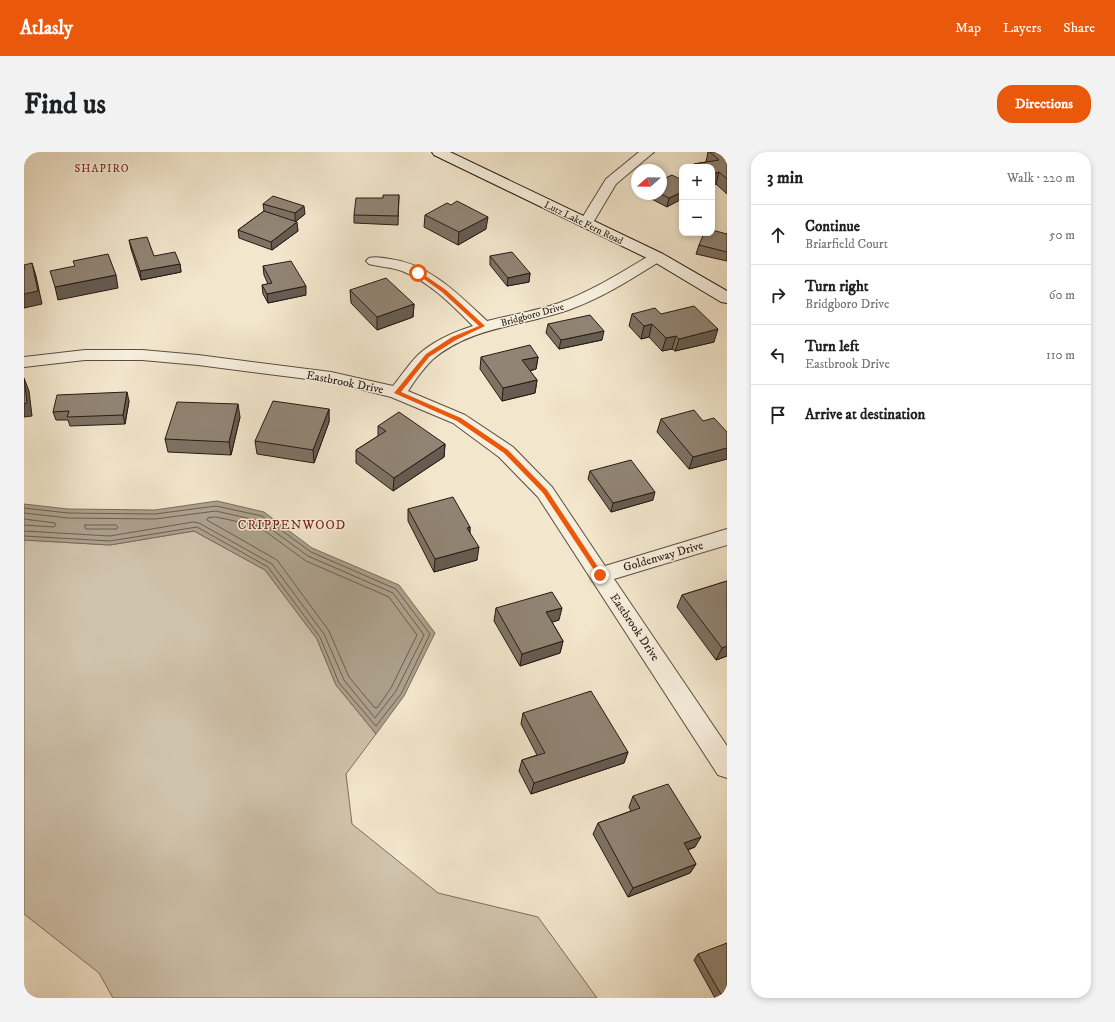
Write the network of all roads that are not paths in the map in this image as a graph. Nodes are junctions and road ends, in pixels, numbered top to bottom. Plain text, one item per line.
1 (439, 152) edge
2 (647, 152) edge
3 (586, 223) junction
4 (657, 257) junction
5 (374, 261) dead end
6 (727, 298) edge
7 (483, 326) junction
8 (24, 362) edge
9 (397, 393) junction
10 (727, 538) edge
11 (600, 575) junction
12 (727, 767) edge

1 - 3 main road, Lutz Lake Fern Road
2 - 3 street
3 - 4 main road, Lutz Lake Fern Road
4 - 6 main road, Lutz Lake Fern Road
4 - 7 street, Bridgboro Drive
5 - 7 street
7 - 9 street, Bridgboro Drive
8 - 9 street, Eastbrook Drive
9 - 11 street, Eastbrook Drive
10 - 11 street, Goldenway Drive
11 - 12 street, Eastbrook Drive

